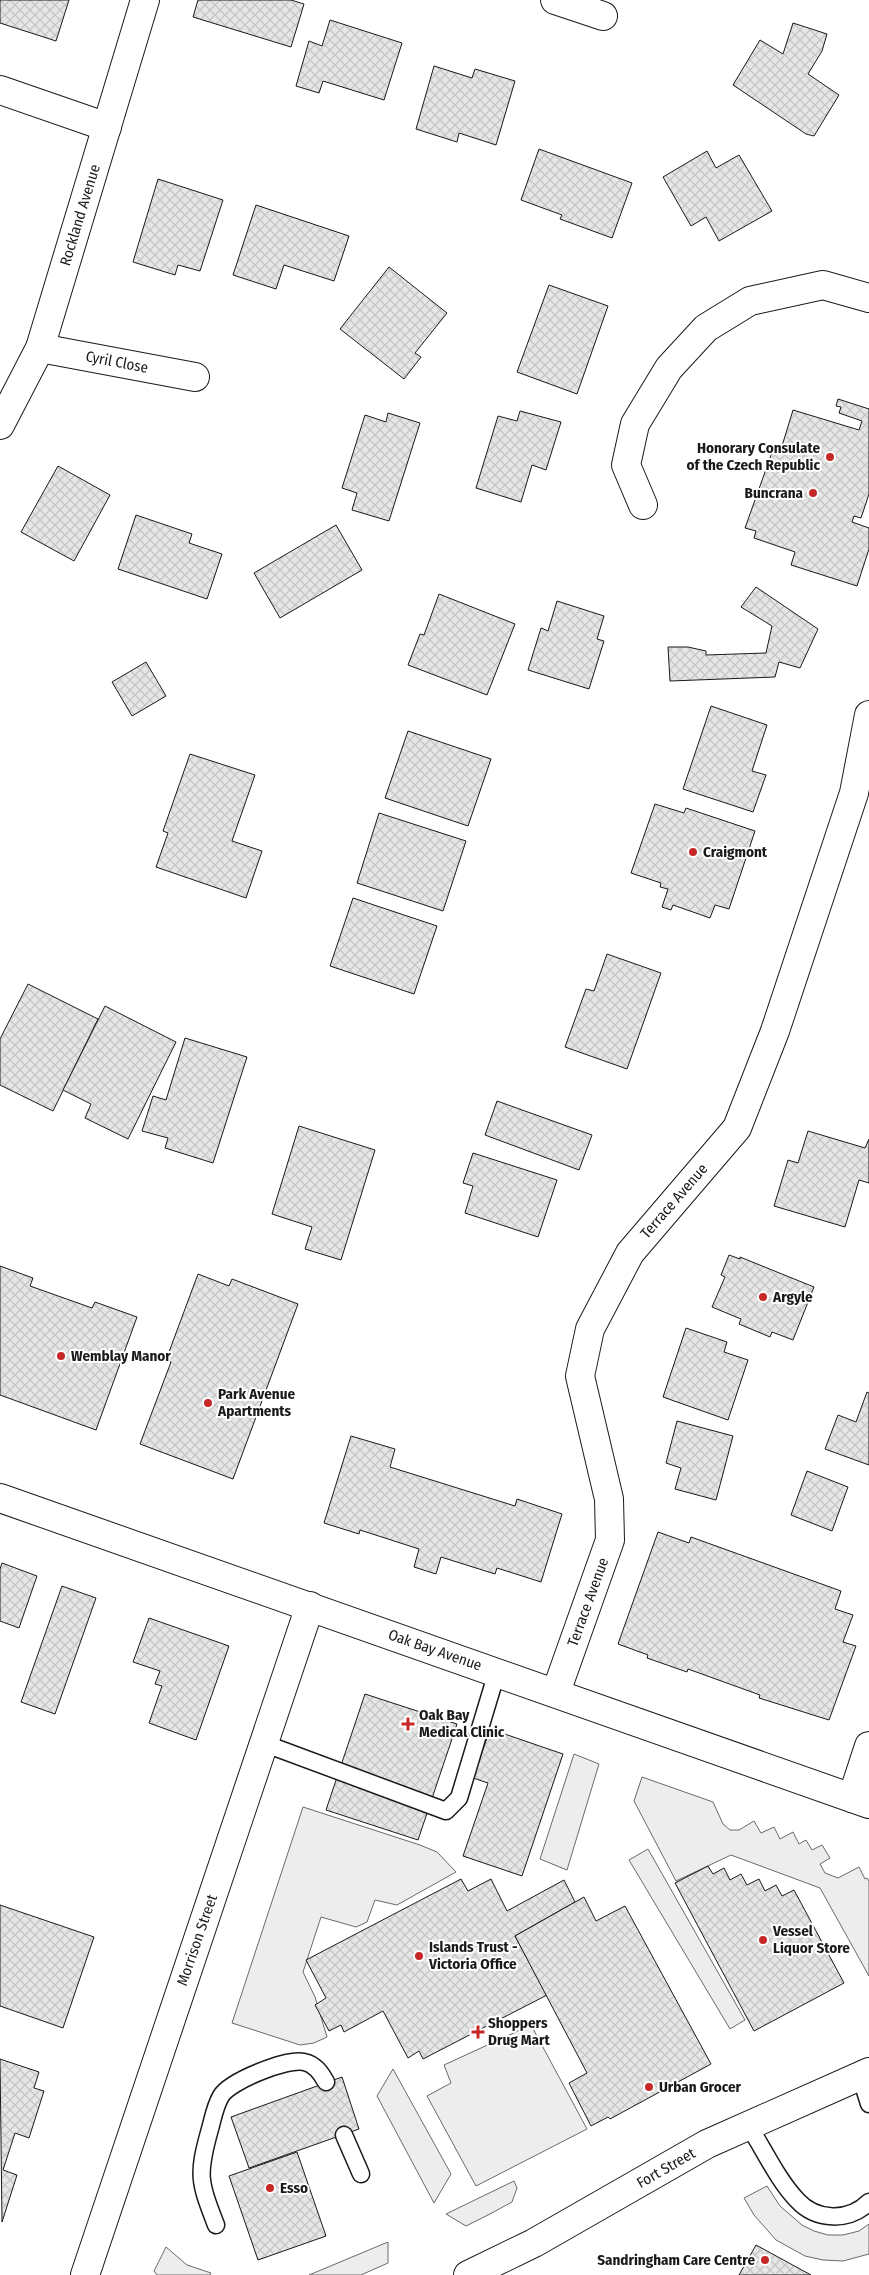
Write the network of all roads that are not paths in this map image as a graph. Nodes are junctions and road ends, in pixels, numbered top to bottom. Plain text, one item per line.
1 (145, 0) edge
2 (555, 0) edge
3 (603, 16) dead end
4 (0, 90) edge
5 (107, 127) junction
6 (869, 298) edge
7 (40, 348) junction
8 (195, 377) dead end
9 (0, 425) edge
10 (643, 505) dead end
11 (869, 716) edge
12 (0, 1498) edge
13 (310, 1606) junction
14 (498, 1672) junction
15 (556, 1692) junction
16 (263, 1743) junction
17 (869, 1746) edge
18 (861, 1801) edge
19 (864, 2074) edge
20 (326, 2082) dead end
21 (869, 2104) edge
22 (748, 2125) junction
23 (344, 2136) dead end
24 (360, 2174) dead end
25 (869, 2202) edge
26 (216, 2225) dead end
27 (85, 2275) edge
28 (468, 2275) edge

1 - 5 street, Rockland Avenue
2 - 3 street
4 - 5 street
5 - 7 street, Rockland Avenue
6 - 10 street
7 - 8 street, Cyril Close
7 - 9 street, Rockland Avenue
11 - 15 street, Terrace Avenue
12 - 13 street, Oak Bay Avenue
13 - 14 street, Oak Bay Avenue
13 - 16 street, Morrison Street
14 - 15 street, Oak Bay Avenue
14 - 16 lane
15 - 18 street, Oak Bay Avenue
16 - 27 street, Morrison Street
17 - 18 street
19 - 21 lane
19 - 22 street, Fort Street
20 - 26 lane
22 - 25 lane
22 - 28 street, Fort Street
23 - 24 lane

